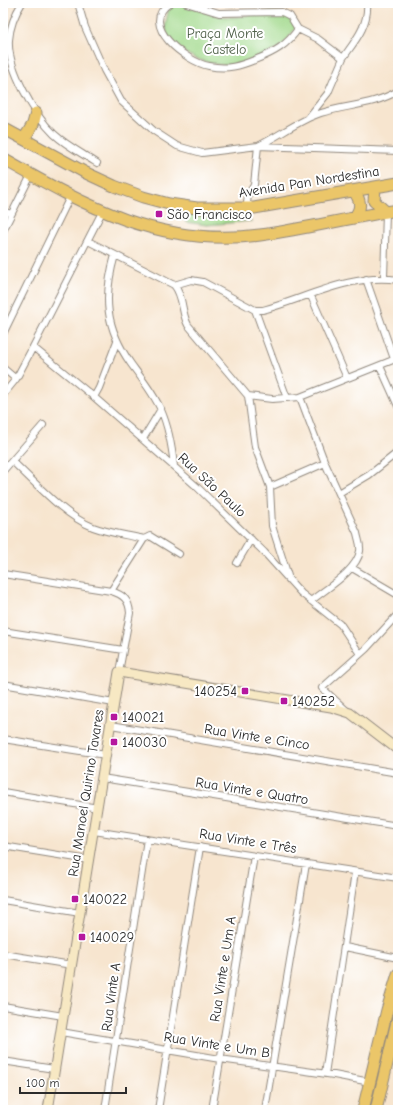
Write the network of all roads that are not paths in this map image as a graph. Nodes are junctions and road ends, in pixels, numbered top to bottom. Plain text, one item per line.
1 (22, 3) edge
2 (78, 3) edge
3 (170, 3) edge
4 (186, 3) edge
5 (367, 3) edge
6 (298, 29) junction
7 (343, 58) junction
8 (398, 91) edge
9 (36, 112) junction
10 (308, 118) junction
11 (3, 128) edge
12 (24, 139) junction
13 (258, 146) junction
14 (398, 151) edge
15 (3, 159) edge
16 (97, 163) dead end
17 (31, 175) junction
18 (398, 183) edge
19 (375, 187) junction
20 (354, 191) junction
21 (70, 197) junction
22 (254, 208) junction
23 (398, 210) edge
24 (3, 211) edge
25 (102, 212) junction
26 (386, 212) junction
27 (11, 214) junction
28 (354, 218) junction
29 (3, 231) edge
30 (88, 241) junction
31 (115, 255) junction
32 (384, 278) junction
33 (366, 279) junction
34 (398, 280) edge
35 (174, 285) junction
36 (311, 296) junction
37 (255, 310) junction
38 (3, 334) edge
39 (117, 341) junction
40 (33, 347) junction
41 (396, 359) edge
42 (380, 366) junction
43 (3, 368) edge
44 (347, 378) junction
45 (16, 379) junction
46 (3, 395) edge
47 (248, 396) junction
48 (94, 397) junction
49 (300, 397) junction
50 (287, 398) junction
51 (397, 403) edge
52 (161, 409) junction
53 (43, 425) dead end
54 (143, 439) junction
55 (398, 452) edge
56 (12, 461) junction
57 (325, 463) junction
58 (174, 466) junction
59 (3, 471) edge
60 (270, 487) junction
61 (339, 493) junction
62 (144, 539) junction
63 (251, 539) junction
64 (179, 554) dead end
65 (237, 563) dead end
66 (352, 568) junction
67 (3, 574) edge
68 (290, 582) junction
69 (111, 591) junction
70 (398, 595) edge
71 (311, 601) junction
72 (398, 614) edge
73 (3, 631) edge
74 (122, 650) junction
75 (360, 654) junction
76 (119, 672) junction
77 (3, 684) edge
78 (114, 703) junction
79 (350, 713) junction
80 (111, 725) junction
81 (3, 739) edge
82 (398, 750) edge
83 (106, 755) junction
84 (398, 773) edge
85 (102, 778) junction
86 (3, 792) edge
87 (98, 808) junction
88 (398, 826) edge
89 (94, 831) junction
90 (147, 839) junction
91 (3, 846) edge
92 (200, 847) junction
93 (254, 856) junction
94 (89, 860) junction
95 (306, 864) junction
96 (355, 872) junction
97 (398, 878) edge
98 (3, 900) edge
99 (80, 913) junction
100 (345, 947) junction
101 (3, 954) edge
102 (398, 958) edge
103 (72, 965) junction
104 (398, 974) edge
105 (3, 1006) edge
106 (63, 1016) junction
107 (398, 1017) edge
108 (61, 1032) junction
109 (116, 1042) junction
110 (168, 1050) junction
111 (220, 1059) junction
112 (3, 1061) edge
113 (272, 1066) junction
114 (54, 1069) junction
115 (325, 1074) junction
116 (370, 1082) junction
117 (48, 1110) edge
118 (105, 1110) edge
119 (158, 1110) edge
120 (212, 1110) edge
121 (265, 1110) edge
122 (363, 1110) edge
123 (376, 1110) edge

1 - 9 street
2 - 13 street
3 - 6 street
4 - 6 street
5 - 7 street
6 - 7 street
7 - 10 street
8 - 10 street
9 - 12 highway
9 - 16 street
10 - 13 street
11 - 12 highway, Avenida Pan Nordestina
12 - 22 highway, Avenida Pan Nordestina
13 - 14 street
13 - 22 street
15 - 17 highway
17 - 21 highway
17 - 27 street
18 - 19 highway, Avenida Pan Nordestina
19 - 20 highway, Avenida Pan Nordestina
19 - 26 highway
20 - 22 highway, Avenida Pan Nordestina
20 - 28 highway
21 - 25 highway
21 - 38 street
23 - 26 highway
24 - 27 street
25 - 28 highway
25 - 30 street
26 - 28 highway
26 - 32 street
27 - 29 street
30 - 31 street
30 - 40 street
31 - 35 street
31 - 39 street
32 - 33 street
32 - 34 street
33 - 36 street
33 - 41 street
35 - 37 street
35 - 47 street
36 - 37 street
36 - 44 street
37 - 50 street
39 - 48 street
39 - 52 street
40 - 45 street
40 - 48 street, Rua São Paulo
41 - 42 street
42 - 44 street
42 - 51 street
43 - 45 street
44 - 49 street
45 - 46 street
47 - 50 street
47 - 60 street
48 - 54 street, Rua São Paulo
49 - 50 street
49 - 57 street
52 - 54 street
52 - 58 street
53 - 56 street
54 - 58 street, Rua São Paulo
55 - 61 street
56 - 59 street
56 - 62 street
57 - 60 street
57 - 61 street
58 - 63 street, Rua São Paulo
60 - 68 street
61 - 66 street
62 - 64 street
62 - 69 street
63 - 65 street
63 - 68 street, Rua São Paulo
66 - 70 street
66 - 71 street
67 - 69 street
68 - 71 street, Rua São Paulo
69 - 74 street, Rua Manoel Quirino Tavares
71 - 75 street, Rua São Paulo
72 - 75 street
73 - 74 street
74 - 76 street, Rua Manoel Quirino Tavares
75 - 79 street
76 - 78 main road, Rua Manoel Quirino Tavares
76 - 79 main road
77 - 78 street
78 - 80 main road, Rua Manoel Quirino Tavares
79 - 82 main road
80 - 83 main road, Rua Manoel Quirino Tavares
80 - 84 street, Rua Vinte e Cinco
81 - 83 street
83 - 85 main road, Rua Manoel Quirino Tavares
85 - 87 main road, Rua Manoel Quirino Tavares
85 - 88 street, Rua Vinte e Quatro
86 - 87 street
87 - 89 main road, Rua Manoel Quirino Tavares
89 - 90 street, Rua Vinte e Três
89 - 94 main road, Rua Manoel Quirino Tavares
90 - 92 street, Rua Vinte e Três
90 - 109 street, Rua Vinte A
91 - 94 street
92 - 93 street, Rua Vinte e Três
92 - 110 street
93 - 95 street, Rua Vinte e Três
93 - 111 street, Rua Vinte e Um A
94 - 99 main road, Rua Manoel Quirino Tavares
95 - 96 street, Rua Vinte e Três
95 - 113 street
96 - 97 street, Rua Vinte e Três
96 - 100 street
98 - 99 street
99 - 103 main road, Rua Manoel Quirino Tavares
100 - 102 street
100 - 115 street
101 - 103 street
103 - 106 main road, Rua Manoel Quirino Tavares
104 - 116 highway
105 - 106 street
106 - 108 main road, Rua Manoel Quirino Tavares
107 - 123 highway
108 - 109 street, Rua Vinte e Um B
108 - 114 main road, Rua Manoel Quirino Tavares
109 - 110 street, Rua Vinte e Um B
109 - 118 street, Rua Vinte A
110 - 111 street, Rua Vinte e Um B
110 - 119 street
111 - 113 street, Rua Vinte e Um B
111 - 120 street, Rua Vinte e Um A
112 - 114 street
113 - 115 street, Rua Vinte e Um B
113 - 121 street
114 - 117 main road, Rua Manoel Quirino Tavares
115 - 116 street, Rua Vinte e Um B
116 - 122 highway

